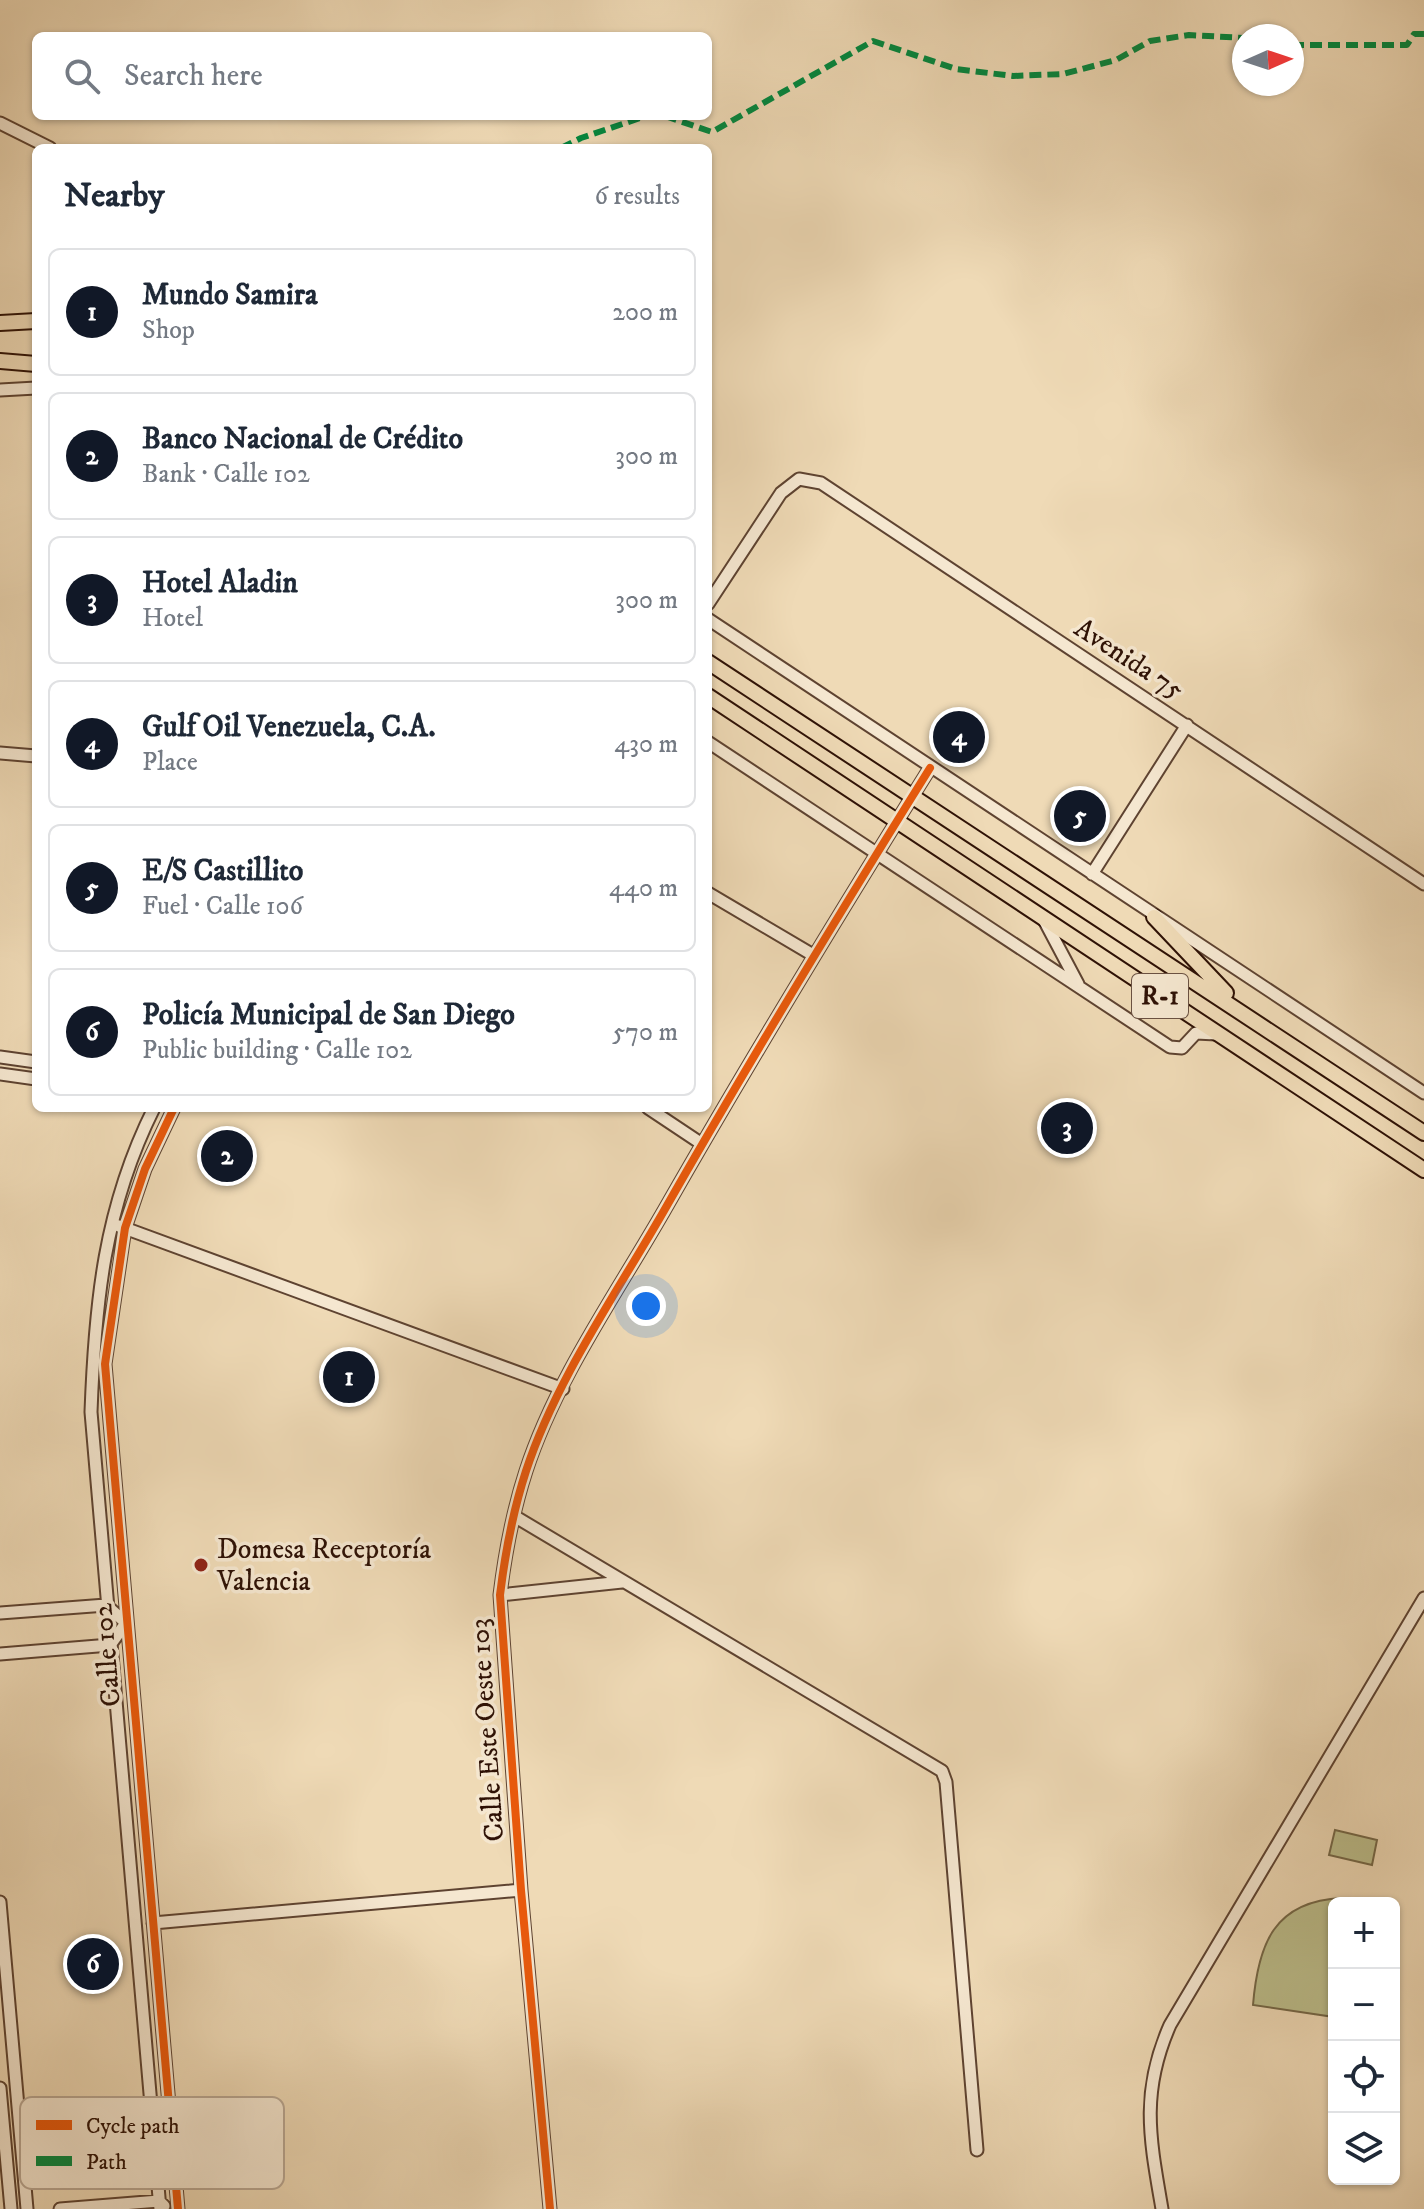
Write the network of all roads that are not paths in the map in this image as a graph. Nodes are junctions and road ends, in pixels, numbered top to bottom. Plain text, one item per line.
1 (0, 123) edge
2 (42, 144) edge
3 (32, 321) edge
4 (0, 323) edge
5 (32, 357) edge
6 (7, 361) edge
7 (32, 364) edge
8 (32, 388) edge
9 (0, 390) edge
10 (712, 598) edge
11 (712, 622) edge
12 (712, 665) edge
13 (712, 699) edge
14 (1187, 725) junction
15 (712, 745) edge
16 (0, 753) edge
17 (32, 756) edge
18 (930, 768) junction
19 (912, 796) junction
20 (898, 820) junction
21 (877, 854) junction
22 (1092, 874) junction
23 (1424, 884) edge
24 (712, 895) edge
25 (1042, 916) junction
26 (1154, 917) junction
27 (813, 955) junction
28 (1081, 988) junction
29 (1242, 1011) junction
30 (1220, 1035) junction
31 (0, 1057) edge
32 (19, 1060) junction
33 (32, 1062) edge
34 (2, 1075) edge
35 (32, 1079) edge
36 (1424, 1093) edge
37 (145, 1112) edge
38 (152, 1112) edge
39 (172, 1112) edge
40 (654, 1112) edge
41 (147, 1122) junction
42 (1424, 1133) edge
43 (702, 1144) junction
44 (1424, 1170) edge
45 (111, 1223) junction
46 (125, 1228) junction
47 (563, 1389) junction
48 (514, 1516) junction
49 (622, 1582) junction
50 (500, 1595) junction
51 (1424, 1598) edge
52 (106, 1605) junction
53 (0, 1613) edge
54 (126, 1623) junction
55 (110, 1645) junction
56 (0, 1654) edge
57 (521, 1890) junction
58 (0, 1902) edge
59 (153, 1923) junction
60 (0, 2088) edge
61 (152, 2097) edge
62 (168, 2097) edge
63 (20, 2129) edge
64 (977, 2150) dead end
65 (25, 2189) edge
66 (176, 2189) edge
67 (162, 2206) edge
68 (11, 2209) edge
69 (27, 2209) edge
70 (60, 2209) edge
71 (178, 2209) edge
72 (550, 2209) edge
73 (1162, 2209) edge

1 - 2 street
3 - 4 main road
5 - 6 main road
6 - 7 main road
8 - 9 street
10 - 14 street, Avenida 75
11 - 18 street
12 - 19 main road, R-1
13 - 20 main road, R-1
14 - 22 street
14 - 23 street, Avenida 75
15 - 21 street
16 - 17 street
18 - 19 street, Calle Este Oeste 103
18 - 22 street
19 - 20 street, Calle Este Oeste 103
19 - 29 main road, R-1
20 - 21 street, Calle Este Oeste 103
20 - 25 main road, R-1
21 - 27 street, Calle Este Oeste 103
21 - 28 street
22 - 26 street
24 - 27 street
25 - 28 street
25 - 30 main road, R-1
26 - 29 main road
26 - 36 street
27 - 43 street, Calle Este Oeste 103
28 - 30 street
29 - 42 main road, R-1
30 - 44 main road, R-1
31 - 32 street
32 - 33 street
32 - 34 street
34 - 35 street
37 - 41 street
38 - 41 street, Calle 102
39 - 46 street, Calle 102
40 - 43 street
41 - 45 street, Calle 102
43 - 47 street, Calle Este Oeste 103
45 - 46 street
45 - 52 street, Calle 102
46 - 47 street
46 - 54 street, Calle 102
47 - 48 street, Calle Este Oeste 103
48 - 49 street
48 - 50 street, Calle Este Oeste 103
49 - 50 street
49 - 64 street
50 - 57 street, Calle Este Oeste 103
51 - 73 street
52 - 53 street
52 - 54 street
52 - 55 street, Calle 102
54 - 55 street
54 - 59 street, Calle 102
55 - 56 street
55 - 61 street, Calle 102
57 - 59 street
57 - 72 street, Calle Este Oeste 103
58 - 63 street
59 - 62 street, Calle 102
60 - 68 street
65 - 69 street
66 - 71 street, Calle 102
67 - 70 street

